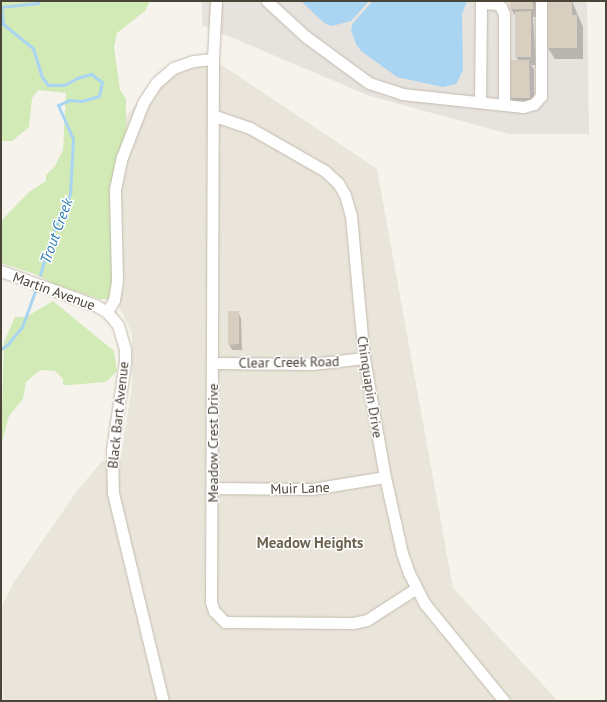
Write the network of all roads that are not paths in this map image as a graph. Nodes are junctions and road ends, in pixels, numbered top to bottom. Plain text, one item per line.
1 (216, 1) edge
2 (267, 1) edge
3 (541, 1) edge
4 (482, 2) edge
5 (213, 59) junction
6 (480, 102) junction
7 (504, 105) junction
8 (214, 116) junction
9 (1, 271) edge
10 (107, 312) junction
11 (364, 358) junction
12 (213, 362) junction
13 (385, 477) junction
14 (214, 488) junction
15 (416, 589) junction
16 (163, 701) edge
17 (504, 701) edge

1 - 5 street, Meadow Crest Drive
2 - 6 street
3 - 7 street
4 - 6 street
4 - 7 street
5 - 8 street, Meadow Crest Drive
5 - 10 street
6 - 7 street
8 - 11 street, Chinquapin Drive
8 - 12 street, Meadow Crest Drive
9 - 10 street, Martin Avenue
10 - 16 street, Black Bart Avenue
11 - 12 street, Clear Creek Road
11 - 13 street, Chinquapin Drive
12 - 14 street, Meadow Crest Drive
13 - 14 street, Muir Lane
13 - 15 street, Chinquapin Drive
14 - 15 street, Meadow Crest Drive
15 - 17 street, Chinquapin Drive

